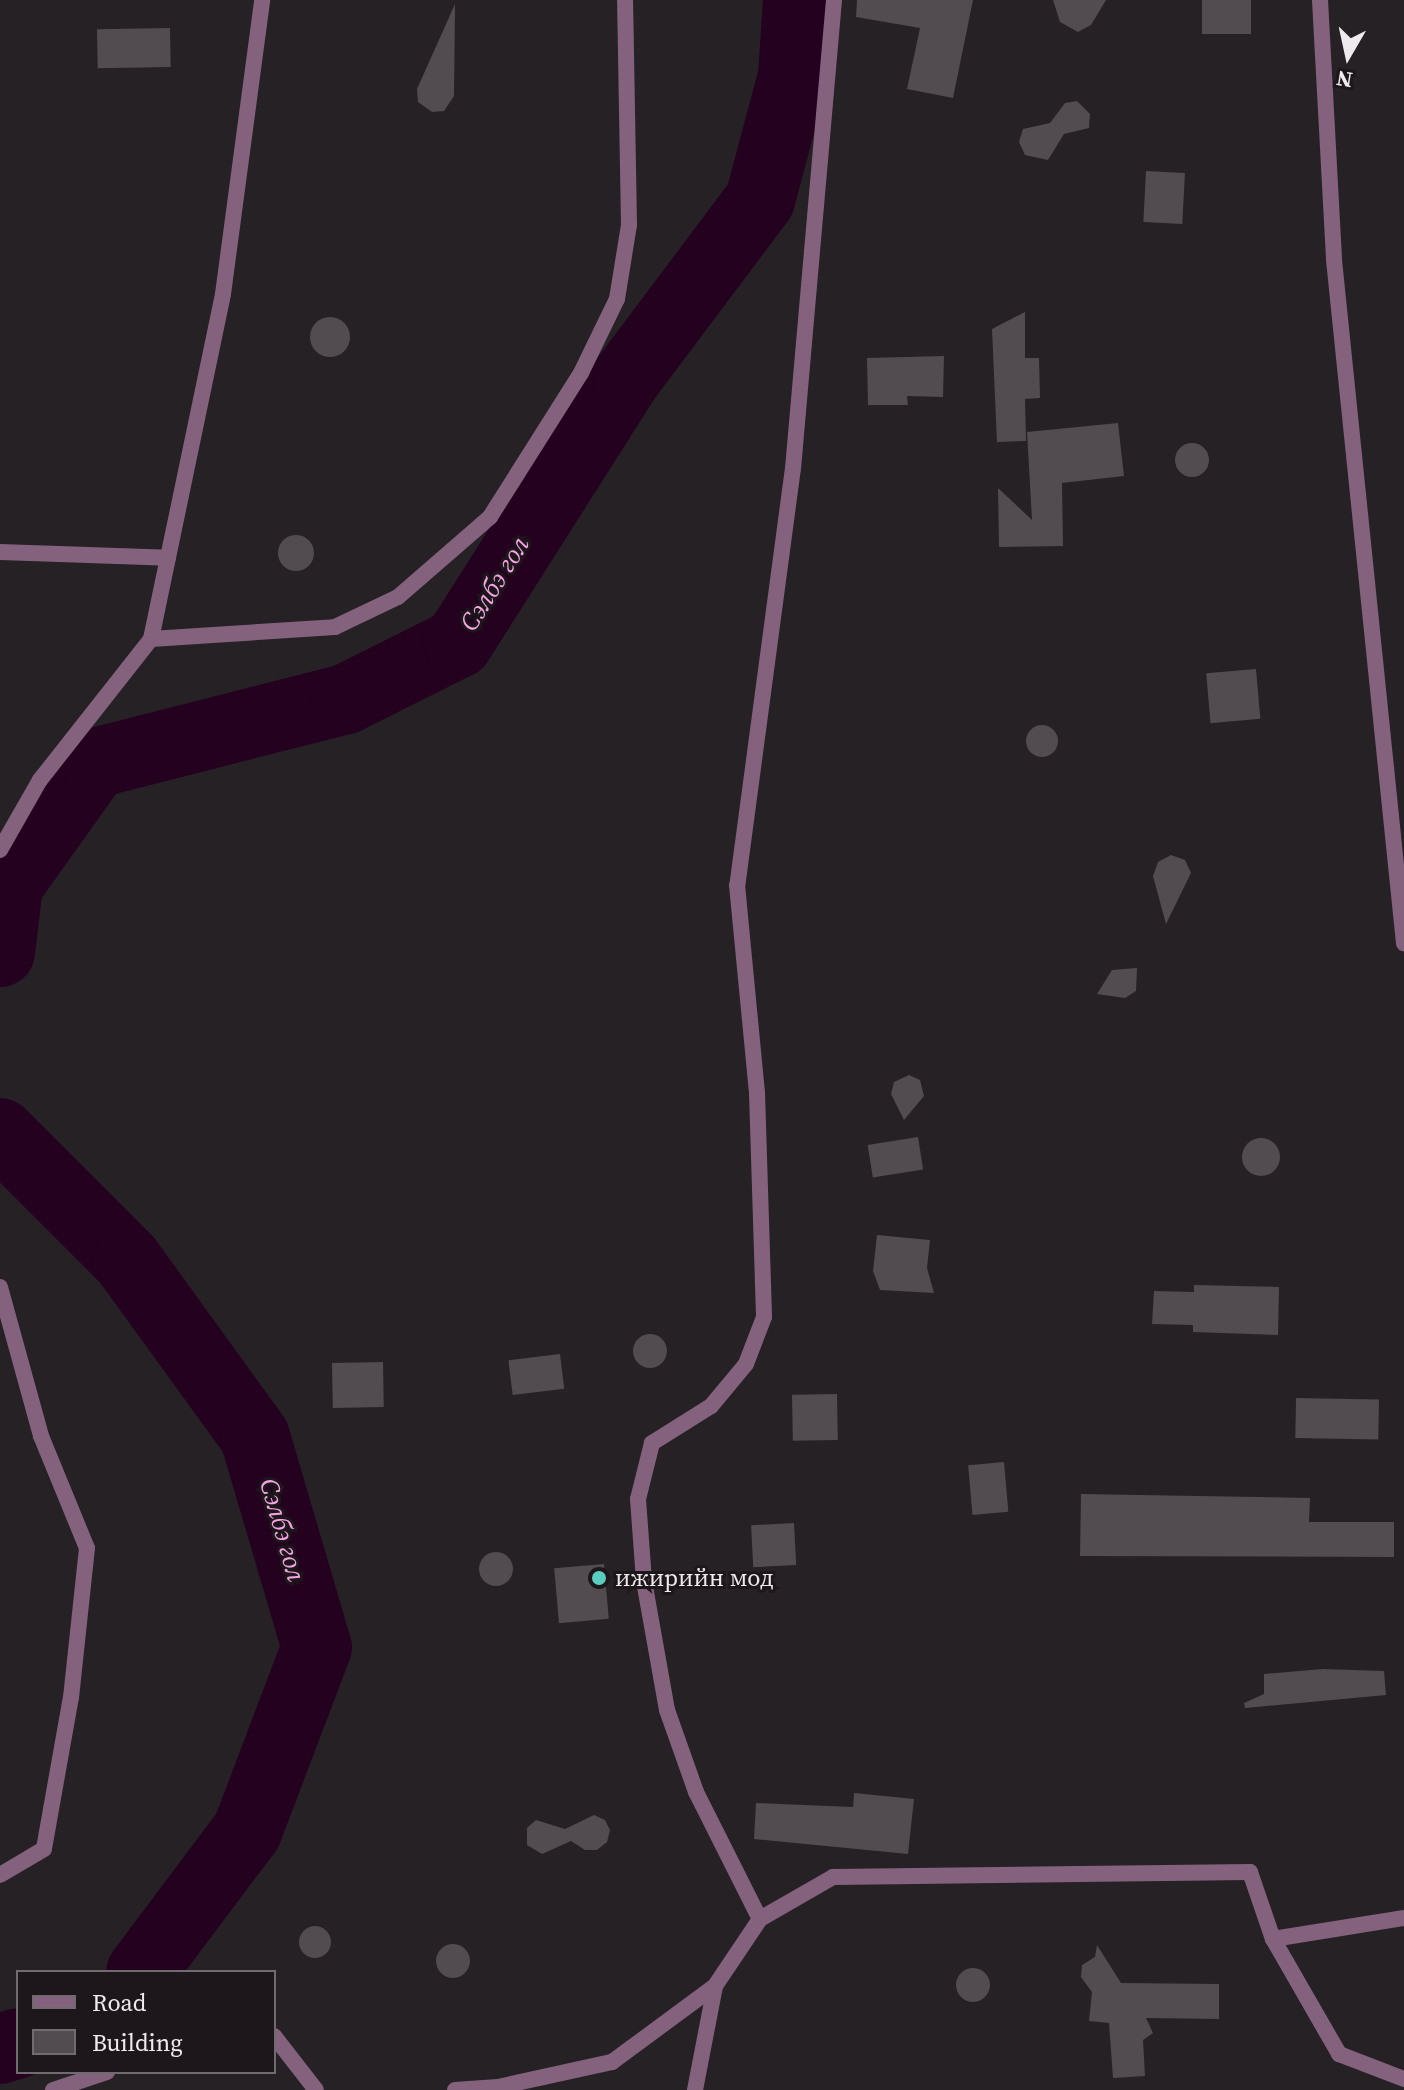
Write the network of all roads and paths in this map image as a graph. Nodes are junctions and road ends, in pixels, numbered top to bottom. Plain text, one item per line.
1 (262, 0) edge
2 (625, 0) edge
3 (834, 0) edge
4 (1320, 0) edge
5 (0, 552) edge
6 (168, 558) junction
7 (151, 639) junction
8 (0, 850) edge
9 (1404, 943) edge
10 (0, 1287) edge
11 (0, 1875) edge
12 (1404, 1918) edge
13 (760, 1919) junction
14 (1273, 1939) junction
15 (715, 1986) junction
16 (276, 2039) edge
17 (101, 2074) edge
18 (1404, 2079) edge
19 (53, 2090) edge
20 (316, 2090) edge
21 (455, 2090) edge
22 (695, 2090) edge

1 - 6 street
2 - 7 street
3 - 13 street
4 - 9 street
5 - 6 street
6 - 7 street
7 - 8 street
10 - 11 street
12 - 14 street
13 - 14 street
13 - 15 street
14 - 18 street
15 - 21 street
15 - 22 street
16 - 20 street
17 - 19 street

